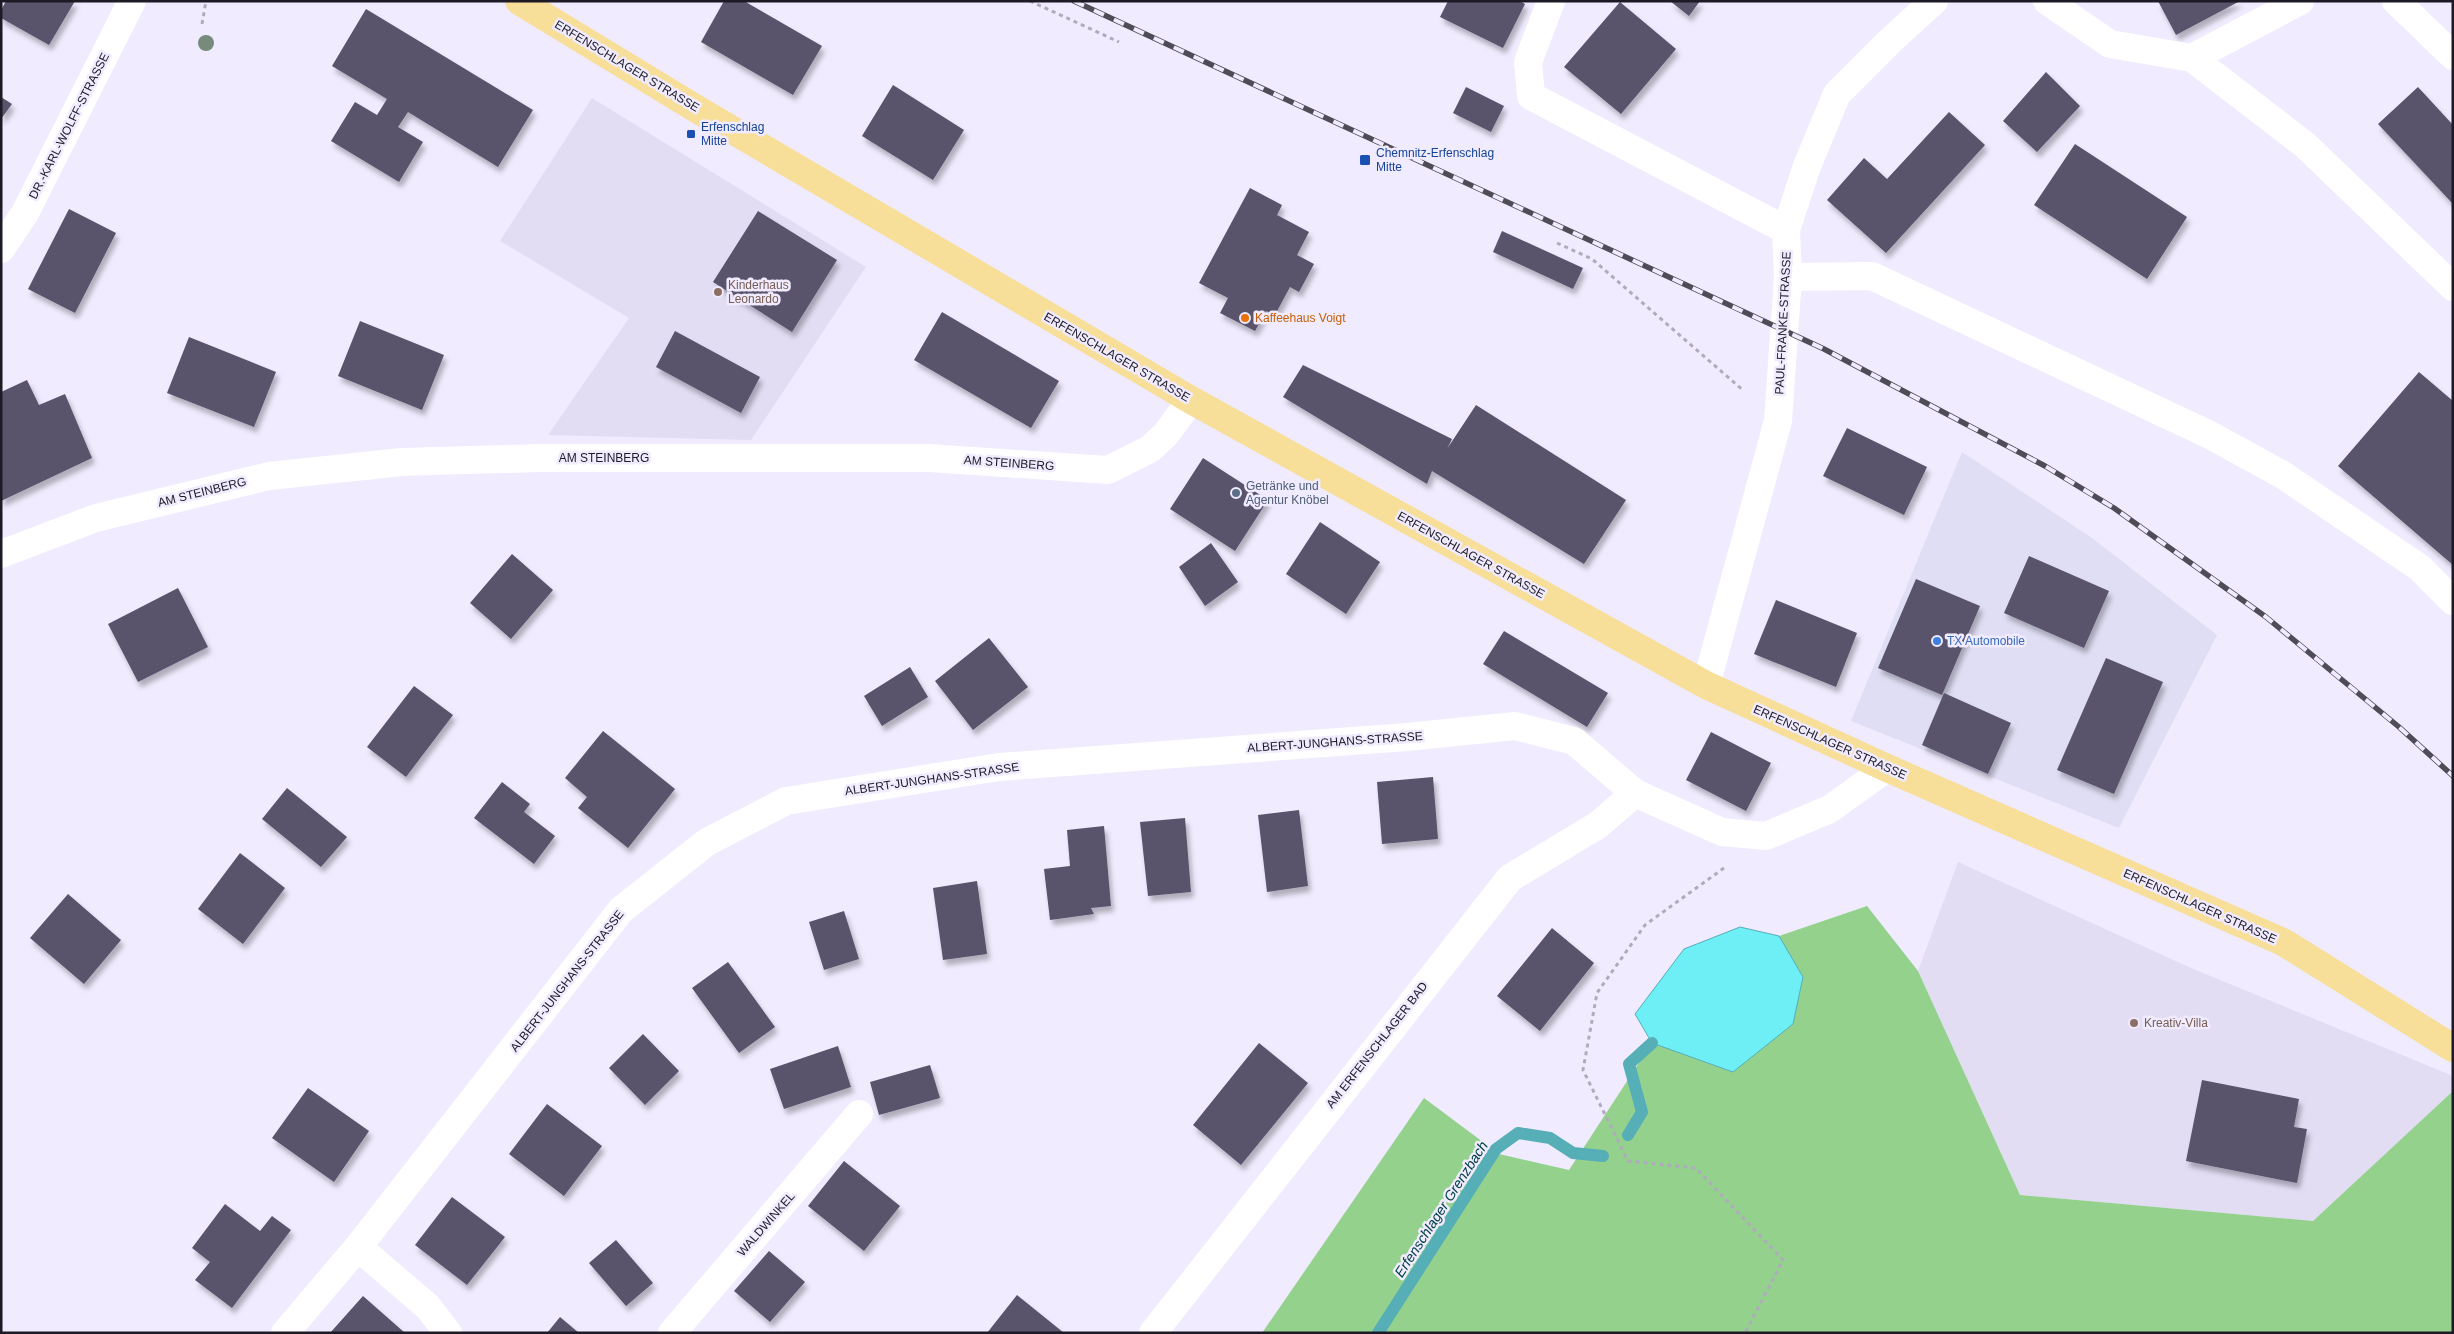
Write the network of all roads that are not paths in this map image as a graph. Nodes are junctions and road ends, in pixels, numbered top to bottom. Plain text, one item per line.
1 (132, 1) edge
2 (519, 1) edge
3 (1551, 1) edge
4 (1934, 1) edge
5 (2047, 1) edge
6 (2300, 1) edge
7 (2396, 1) edge
8 (2453, 56) edge
9 (2192, 58) junction
10 (1786, 230) junction
11 (1, 249) edge
12 (1788, 277) junction
13 (2453, 287) edge
14 (1191, 400) junction
15 (1, 554) edge
16 (2453, 601) edge
17 (1706, 685) junction
18 (1887, 768) junction
19 (1635, 793) junction
20 (2453, 1048) edge
21 (859, 1114) dead end
22 (358, 1247) junction
23 (285, 1333) edge
24 (448, 1333) edge
25 (672, 1333) edge
26 (1153, 1333) edge

1 - 11 street, DR.-KARL-WOLFF-STRASSE
2 - 14 main road, ERFENSCHLAGER STRASSE
3 - 10 street
4 - 10 street, PAUL-FRANKE-STRASSE
5 - 9 street
6 - 9 street
7 - 8 street
9 - 13 street
10 - 12 street, PAUL-FRANKE-STRASSE
12 - 16 street
12 - 17 street, PAUL-FRANKE-STRASSE
14 - 15 street, AM STEINBERG
14 - 17 main road, ERFENSCHLAGER STRASSE
17 - 18 main road, ERFENSCHLAGER STRASSE
18 - 19 street, ALBERT-JUNGHANS-STRASSE
18 - 20 main road, ERFENSCHLAGER STRASSE
19 - 22 street, ALBERT-JUNGHANS-STRASSE
19 - 26 street, AM ERFENSCHLAGER BAD
21 - 25 street, WALDWINKEL
22 - 23 street, ALBERT-JUNGHANS-STRASSE
22 - 24 street

